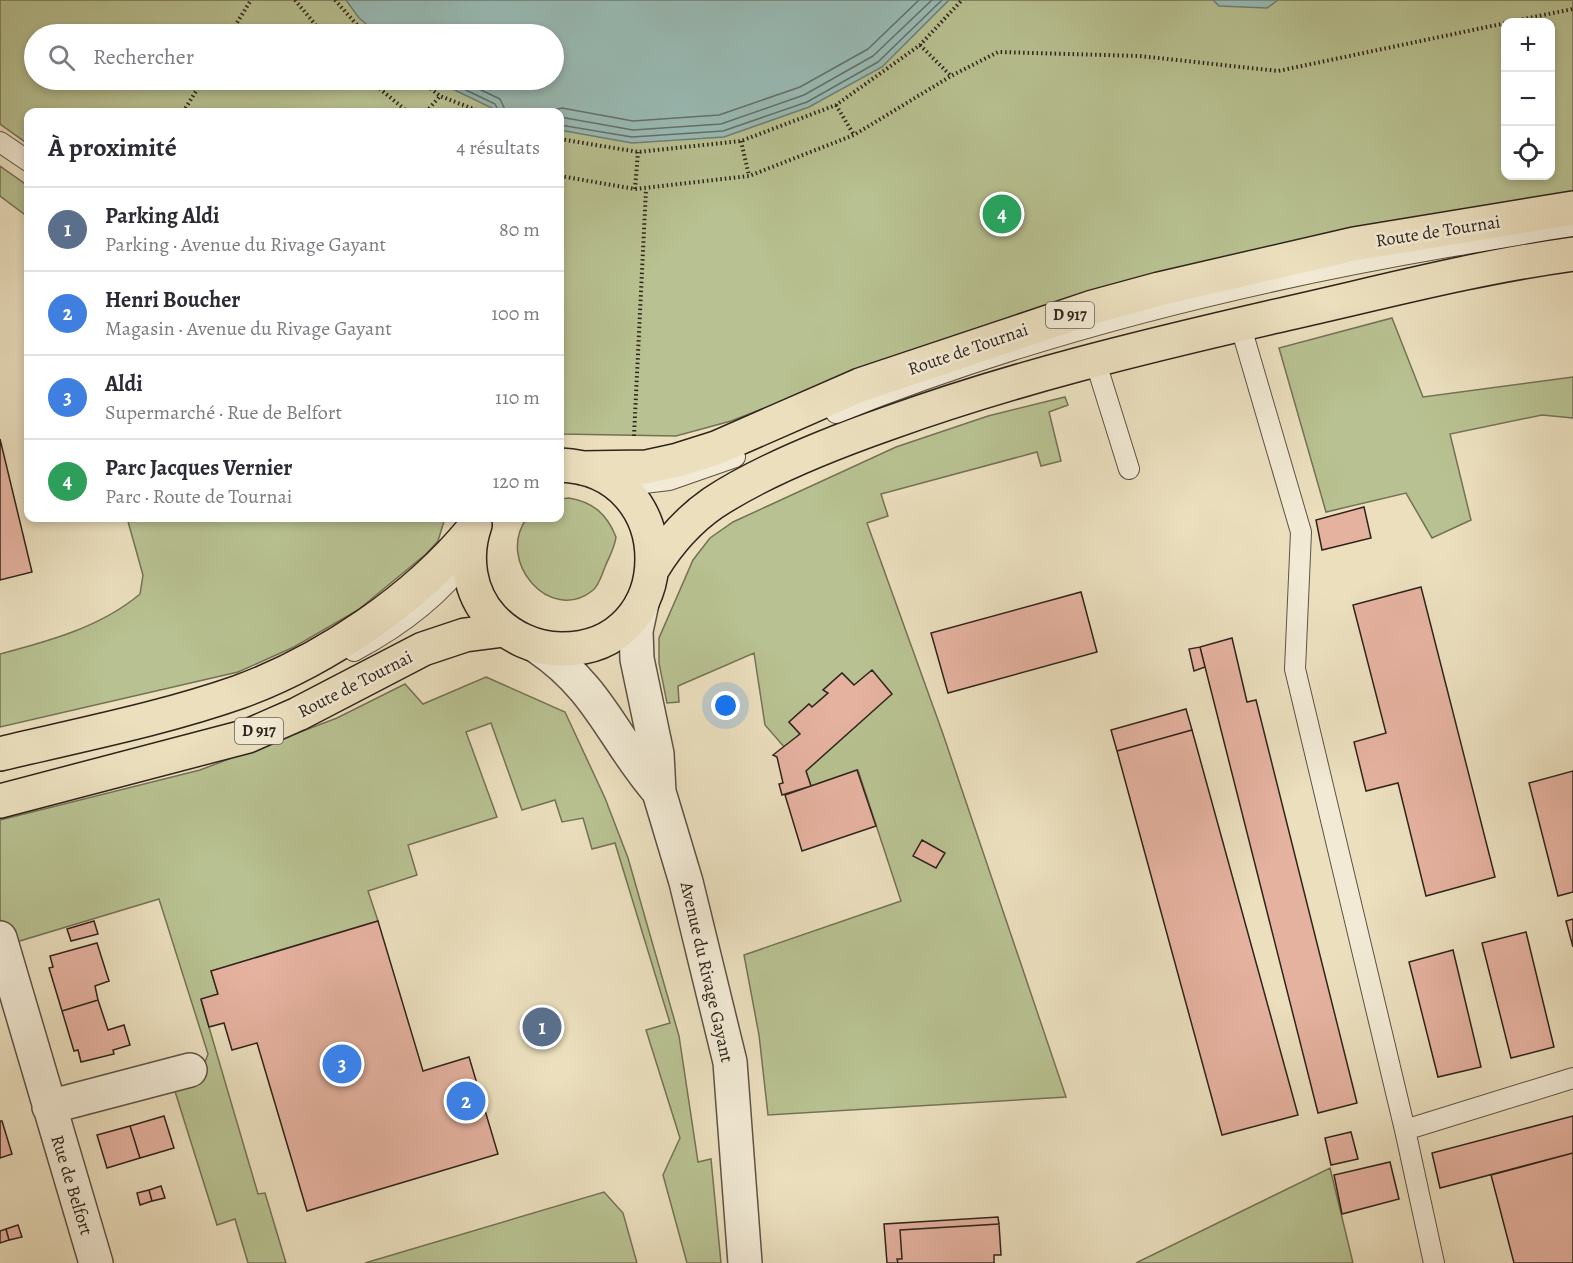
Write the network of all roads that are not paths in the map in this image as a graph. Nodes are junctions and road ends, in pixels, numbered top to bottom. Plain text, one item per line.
1 (0, 142) edge
2 (24, 158) edge
3 (1573, 208) edge
4 (1573, 226) edge
5 (1573, 254) edge
6 (1240, 324) junction
7 (1095, 360) junction
8 (571, 466) edge
9 (1129, 470) dead end
10 (619, 486) junction
11 (474, 528) edge
12 (653, 568) junction
13 (642, 603) junction
14 (504, 630) junction
15 (538, 647) junction
16 (0, 754) edge
17 (0, 771) edge
18 (658, 792) junction
19 (0, 801) edge
20 (0, 938) edge
21 (190, 1070) dead end
22 (1573, 1078) edge
23 (49, 1107) junction
24 (1405, 1130) junction
25 (96, 1263) edge
26 (745, 1263) edge
27 (1434, 1263) edge

1 - 2 lane
3 - 8 main road, Route de Tournai / D 917
4 - 10 lane
5 - 6 main road
6 - 7 main road
6 - 24 lane
7 - 9 lane
7 - 12 main road
8 - 10 main road
10 - 12 main road
11 - 14 main road
11 - 16 main road, D 917
11 - 17 lane
12 - 13 main road
13 - 15 main road
13 - 18 street, Avenue du Rivage Gayant
14 - 15 main road
14 - 19 main road, Route de Tournai / D 917
15 - 18 street, Avenue du Rivage Gayant
18 - 26 street, Avenue du Rivage Gayant
20 - 23 street, Rue de Belfort
21 - 23 street
22 - 24 lane
23 - 25 street, Rue de Belfort
24 - 27 lane

